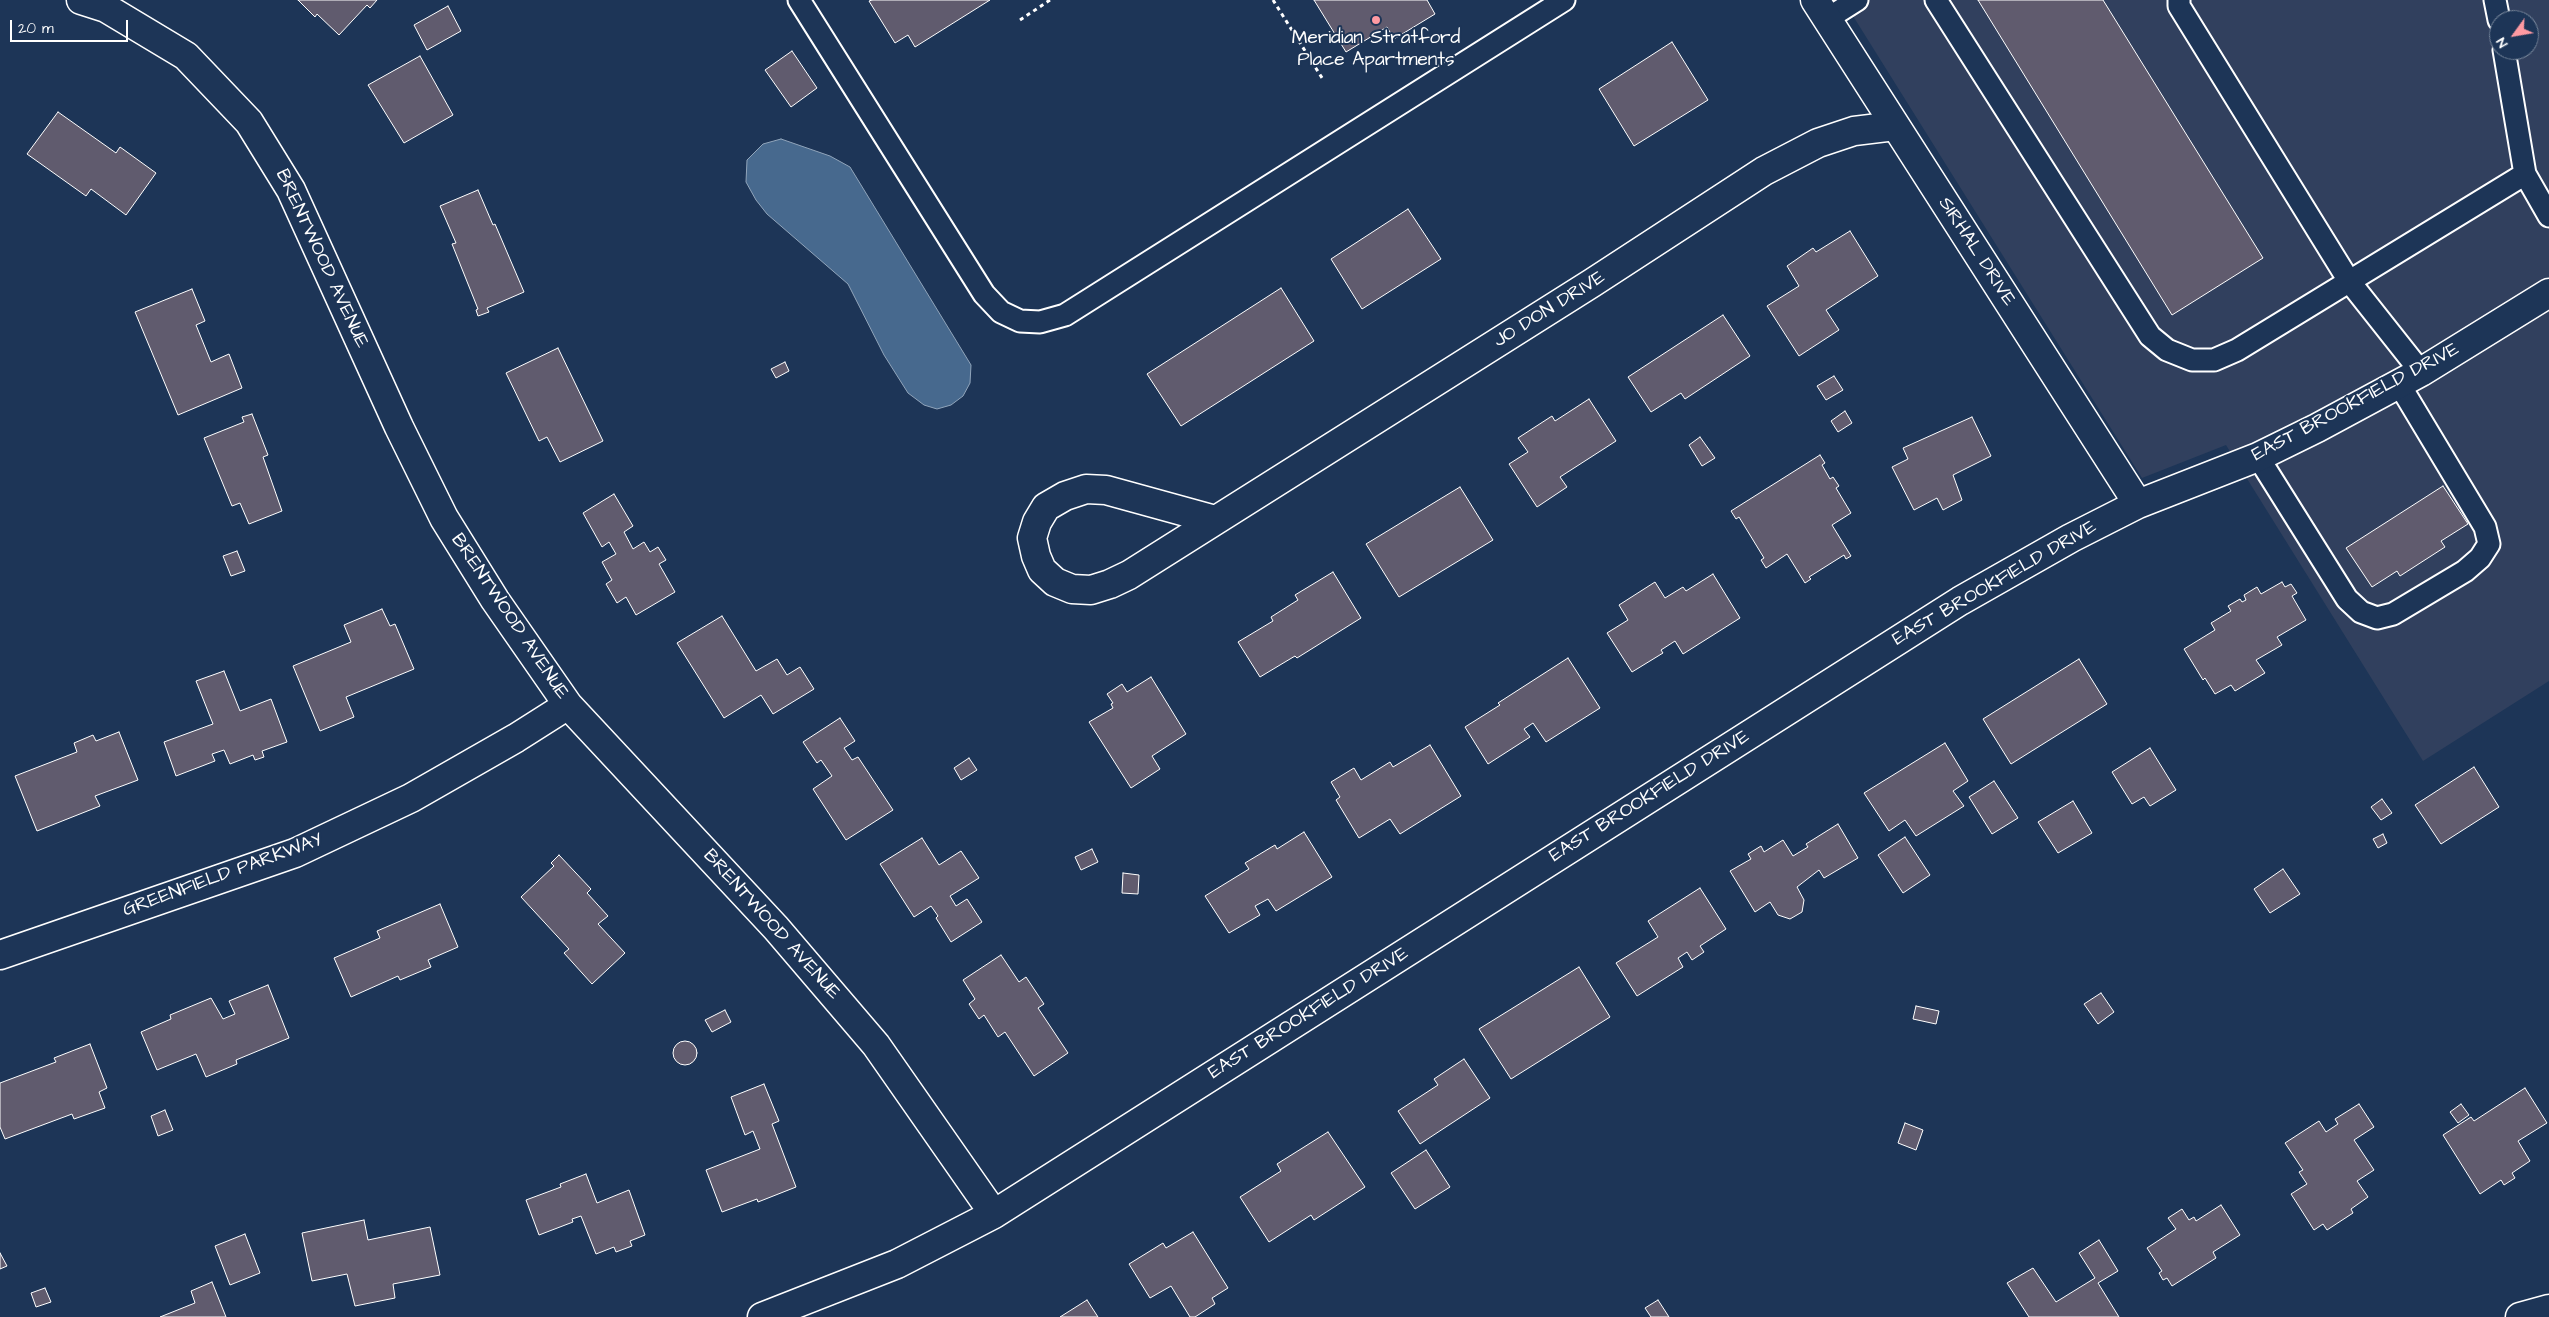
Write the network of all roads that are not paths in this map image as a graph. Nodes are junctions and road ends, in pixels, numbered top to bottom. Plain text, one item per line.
1 (81, 0) edge
2 (799, 0) edge
3 (1564, 0) edge
4 (1857, 0) edge
5 (1936, 0) edge
6 (2179, 0) edge
7 (1821, 9) edge
8 (2506, 60) edge
9 (1895, 126) junction
10 (2525, 174) junction
11 (2549, 216) edge
12 (2349, 281) junction
13 (2549, 293) edge
14 (2410, 378) junction
15 (2258, 457) junction
16 (2138, 504) junction
17 (1215, 520) junction
18 (568, 705) junction
19 (0, 955) edge
20 (994, 1214) junction
21 (2549, 1309) edge
22 (762, 1317) edge
23 (2520, 1317) edge

1 - 18 street, BRENTWOOD AVENUE
2 - 3 lane
4 - 7 lane
5 - 12 lane
6 - 12 lane
7 - 9 street, SIRHAL DRIVE
8 - 10 lane
9 - 16 street, SIRHAL DRIVE
9 - 17 street, JO DON DRIVE
10 - 11 lane
10 - 12 lane
12 - 14 lane
13 - 14 street, EAST BROOKFIELD DRIVE
14 - 15 street, EAST BROOKFIELD DRIVE
14 - 15 lane
15 - 16 street, EAST BROOKFIELD DRIVE
16 - 20 street, EAST BROOKFIELD DRIVE
17 - 17 street, JO DON DRIVE
18 - 19 street, GREENFIELD PARKWAY
18 - 20 street, BRENTWOOD AVENUE
20 - 22 street, EAST BROOKFIELD DRIVE
21 - 23 street

